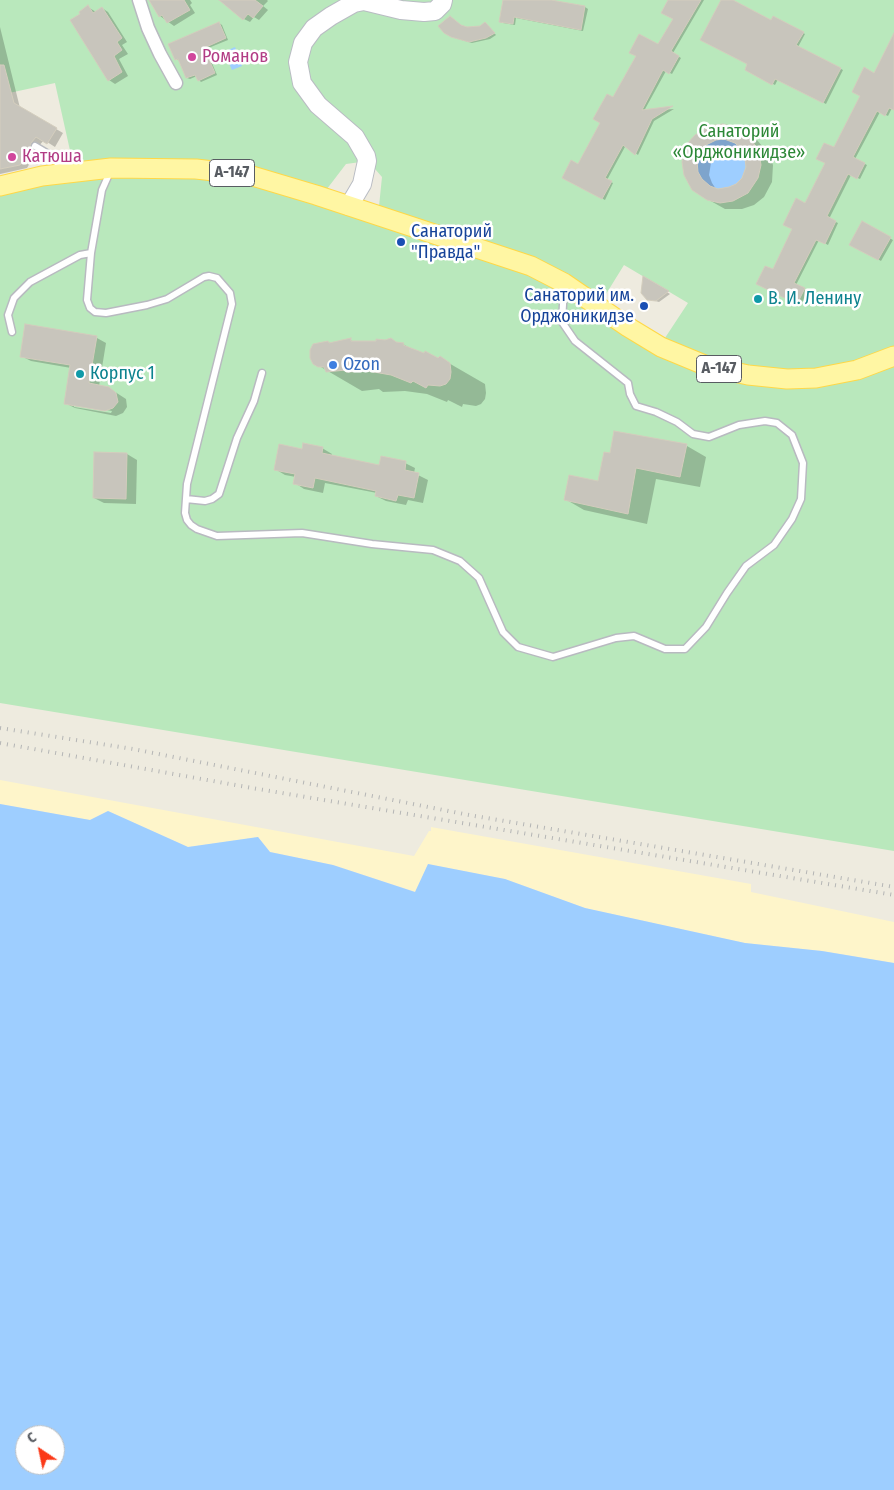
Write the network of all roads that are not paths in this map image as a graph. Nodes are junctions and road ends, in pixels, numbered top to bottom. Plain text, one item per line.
1 (139, 0) edge
2 (443, 0) edge
3 (176, 83) dead end
4 (35, 146) dead end
5 (111, 168) junction
6 (59, 174) junction
7 (0, 186) edge
8 (349, 206) junction
9 (91, 253) junction
10 (564, 284) junction
11 (12, 332) dead end
12 (894, 356) edge
13 (262, 373) dead end
14 (186, 499) junction

1 - 3 street
2 - 8 street
4 - 6 lane
5 - 6 main road, А-147
5 - 8 main road, А-147
5 - 9 lane
6 - 7 main road, А-147
8 - 10 main road, А-147
9 - 11 lane
9 - 14 lane
10 - 12 main road, А-147
10 - 14 lane
13 - 14 lane

